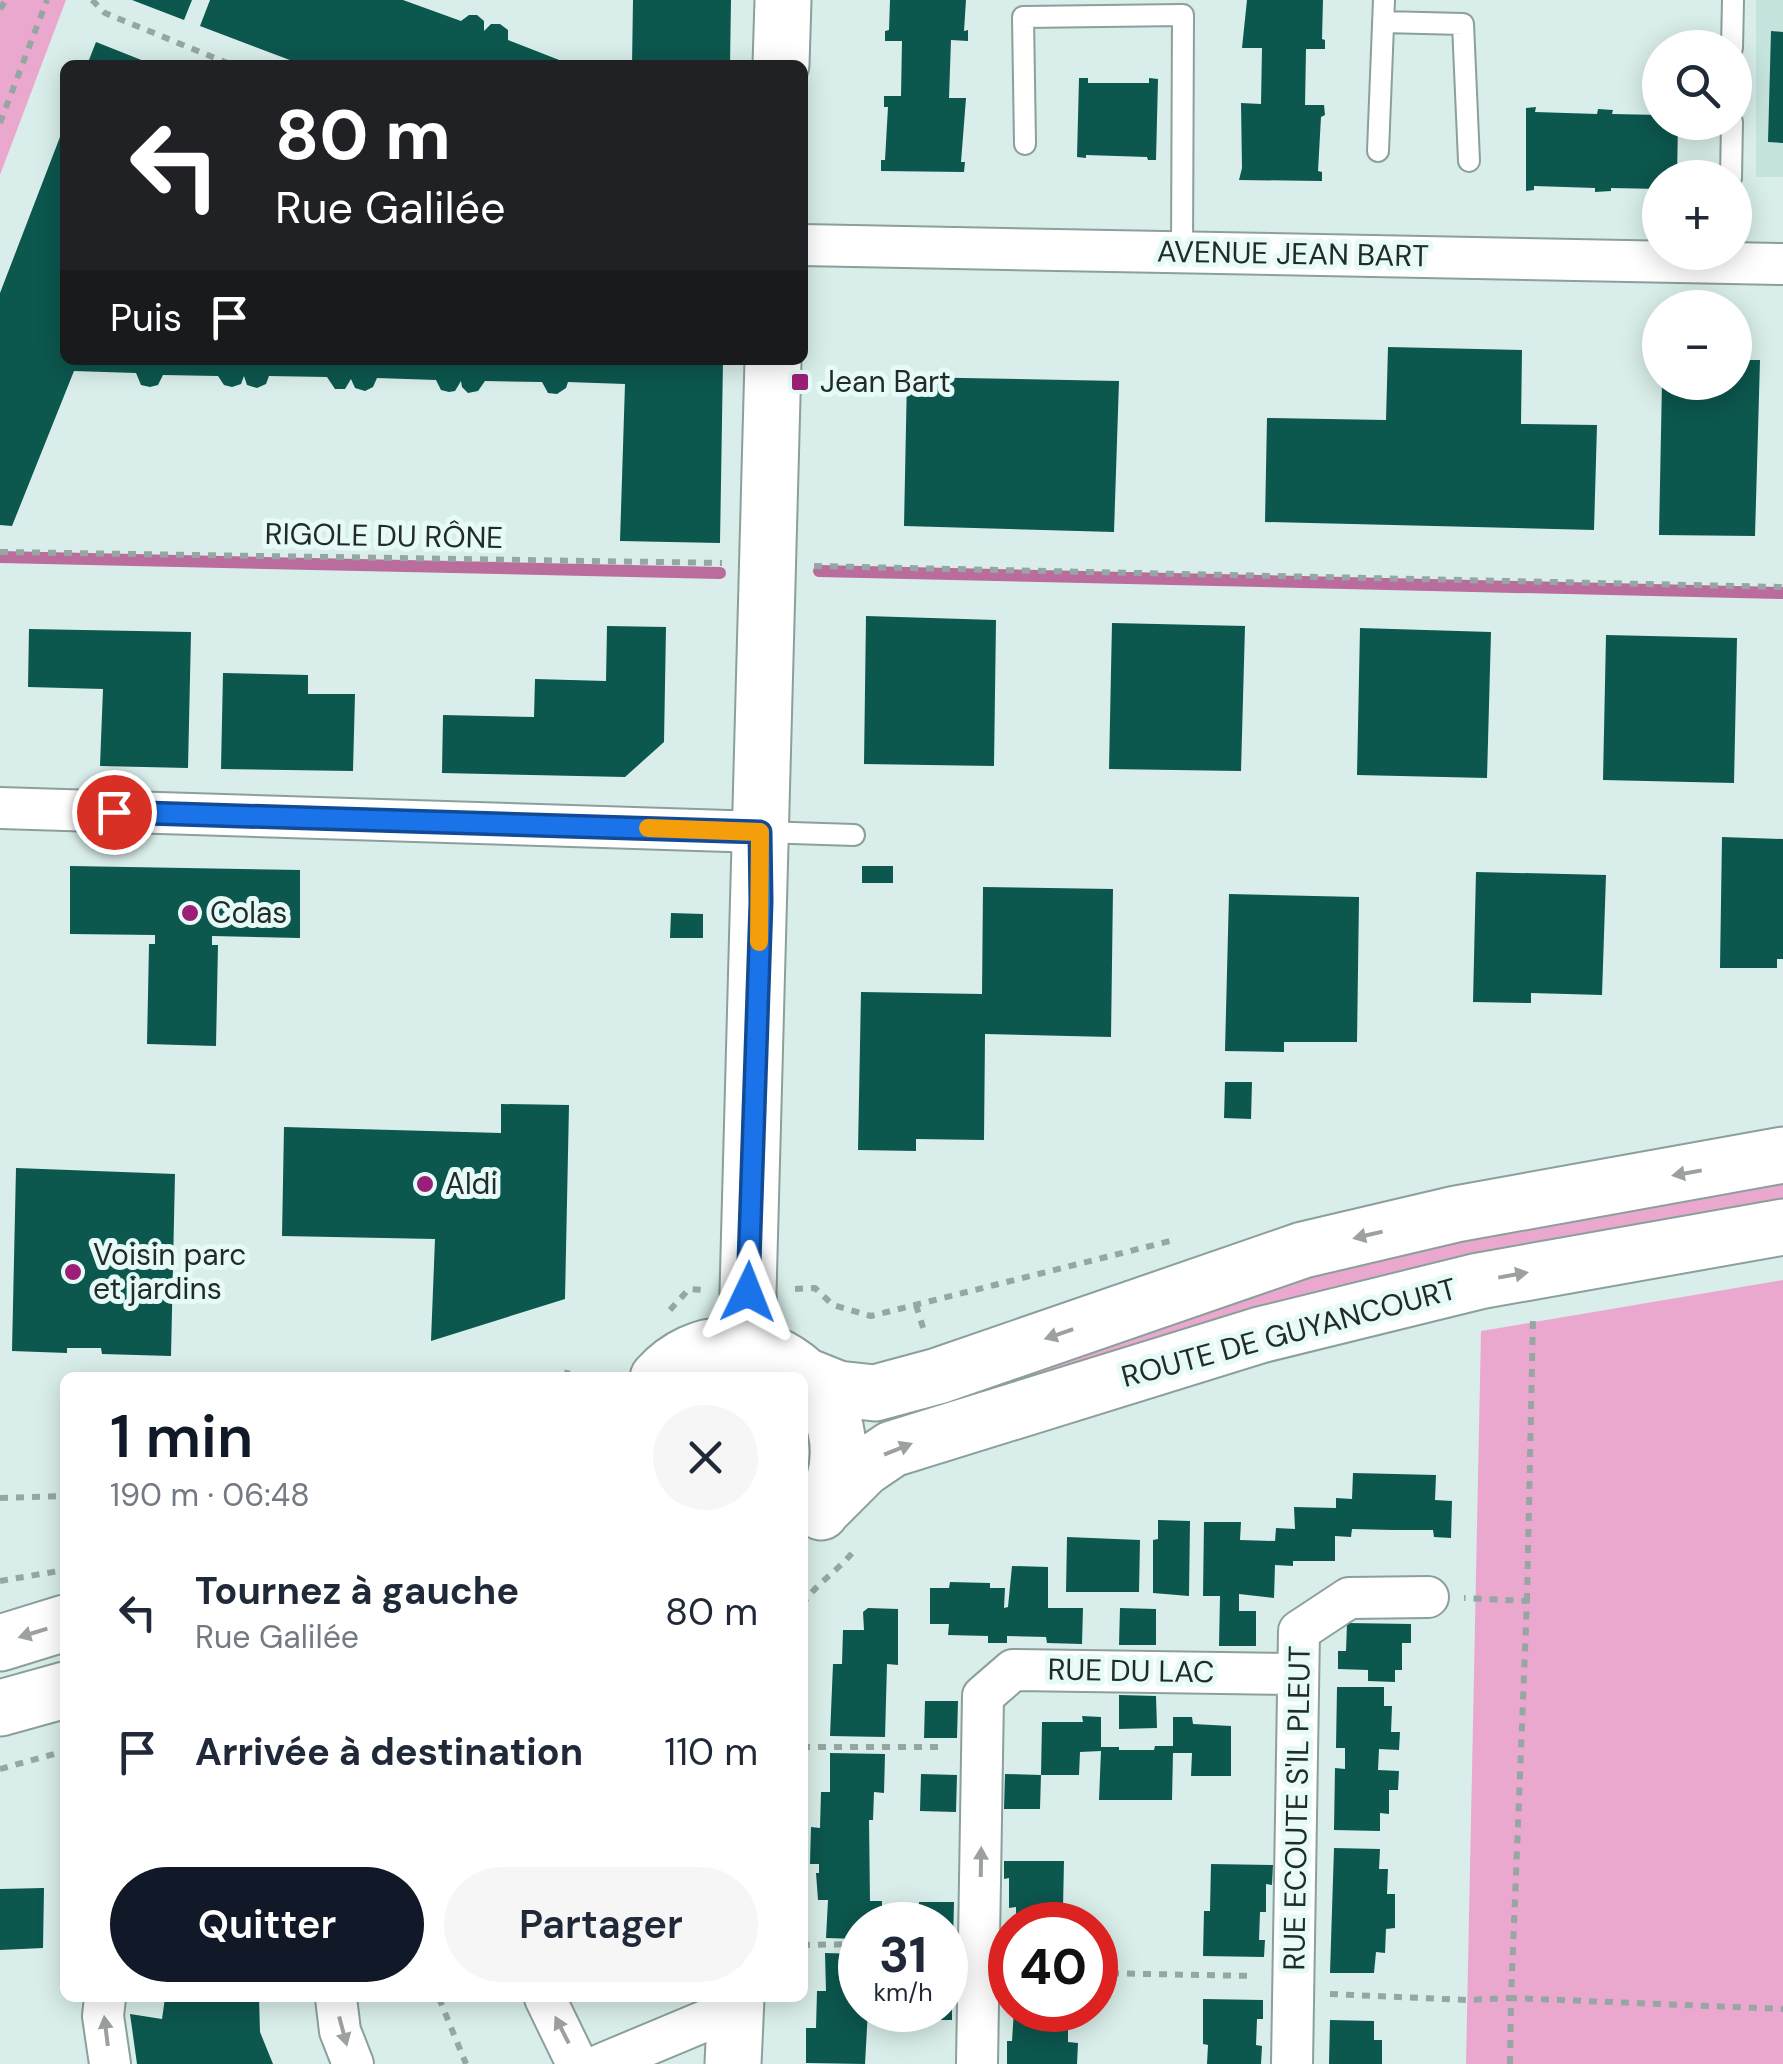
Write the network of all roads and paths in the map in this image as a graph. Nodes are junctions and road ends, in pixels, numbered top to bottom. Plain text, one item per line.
1 (6, 0) edge
2 (46, 0) edge
3 (92, 0) edge
4 (783, 0) edge
5 (1384, 0) edge
6 (1733, 0) edge
7 (1184, 8) edge
8 (0, 10) edge
9 (1383, 22) junction
10 (1732, 30) edge
11 (205, 54) junction
12 (204, 60) edge
13 (220, 60) edge
14 (781, 60) edge
15 (0, 123) edge
16 (1025, 144) dead end
17 (1378, 151) dead end
18 (1469, 161) dead end
19 (808, 245) edge
20 (1182, 252) junction
21 (1783, 264) edge
22 (773, 365) edge
23 (0, 552) edge
24 (768, 564) junction
25 (1783, 586) edge
26 (0, 808) edge
27 (760, 832) junction
28 (854, 835) dead end
29 (1783, 1155) edge
30 (1783, 1228) edge
31 (1533, 1309) dead end
32 (751, 1347) junction
33 (570, 1364) dead end
34 (568, 1372) edge
35 (666, 1372) edge
36 (801, 1372) edge
37 (808, 1377) joint
38 (60, 1496) edge
39 (0, 1498) edge
40 (813, 1521) edge
41 (60, 1571) edge
42 (0, 1581) edge
43 (1428, 1597) joint
44 (1527, 1600) junction
45 (60, 1625) edge
46 (0, 1643) edge
47 (60, 1667) edge
48 (1296, 1674) junction
49 (0, 1681) edge
50 (60, 1691) edge
51 (0, 1708) edge
52 (983, 1747) junction
53 (808, 1748) edge
54 (60, 1752) edge
55 (0, 1769) edge
56 (838, 1944) edge
57 (808, 1945) edge
58 (1118, 1973) edge
59 (1294, 1984) junction
60 (1511, 1998) junction
61 (105, 2002) edge
62 (336, 2002) edge
63 (440, 2002) edge
64 (547, 2002) edge
65 (736, 2003) edge
66 (1783, 2009) edge
67 (110, 2064) edge
68 (354, 2064) edge
69 (466, 2064) edge
70 (577, 2064) edge
71 (602, 2064) edge
72 (734, 2064) edge
73 (977, 2064) edge
74 (1292, 2064) edge
75 (1510, 2064) edge

1 - 8 path
2 - 15 path
3 - 11 path
4 - 14 main road
5 - 9 lane
6 - 10 lane
7 - 16 lane
7 - 20 lane
9 - 17 lane
9 - 18 lane
11 - 12 path
11 - 13 path
19 - 20 street, AVENUE JEAN BART
20 - 21 street, AVENUE JEAN BART
22 - 24 main road
23 - 24 path, RIGOLE DU RÔNE
24 - 25 path, RIGOLE DU RÔNE
24 - 27 main road
26 - 27 street
27 - 28 lane
27 - 32 main road
29 -> 37 main road, ROUTE DE GUYANCOURT
40 -> 30 main road, ROUTE DE GUYANCOURT
31 - 44 path
32 - 35 main road
32 - 36 main road, ROUTE DE GUYANCOURT
33 - 34 path
37 - 40 main road
38 - 39 path
41 - 42 path
43 - 44 path
43 - 48 street, RUE ECOUTE S'IL PLEUT
44 - 60 path
45 -> 46 main road
47 - 49 main road
48 - 52 street, RUE DU LAC
48 - 59 street, RUE ECOUTE S'IL PLEUT
50 - 51 main road
52 - 53 path
73 -> 52 street, RUE DU LAC
54 - 55 path
56 - 57 path
58 - 59 path
59 - 60 path
59 - 74 street, RUE ECOUTE S'IL PLEUT
60 - 66 path
60 - 75 path
67 -> 61 street
62 -> 68 street
63 - 69 path
70 -> 64 street
65 - 71 street
65 - 72 main road

